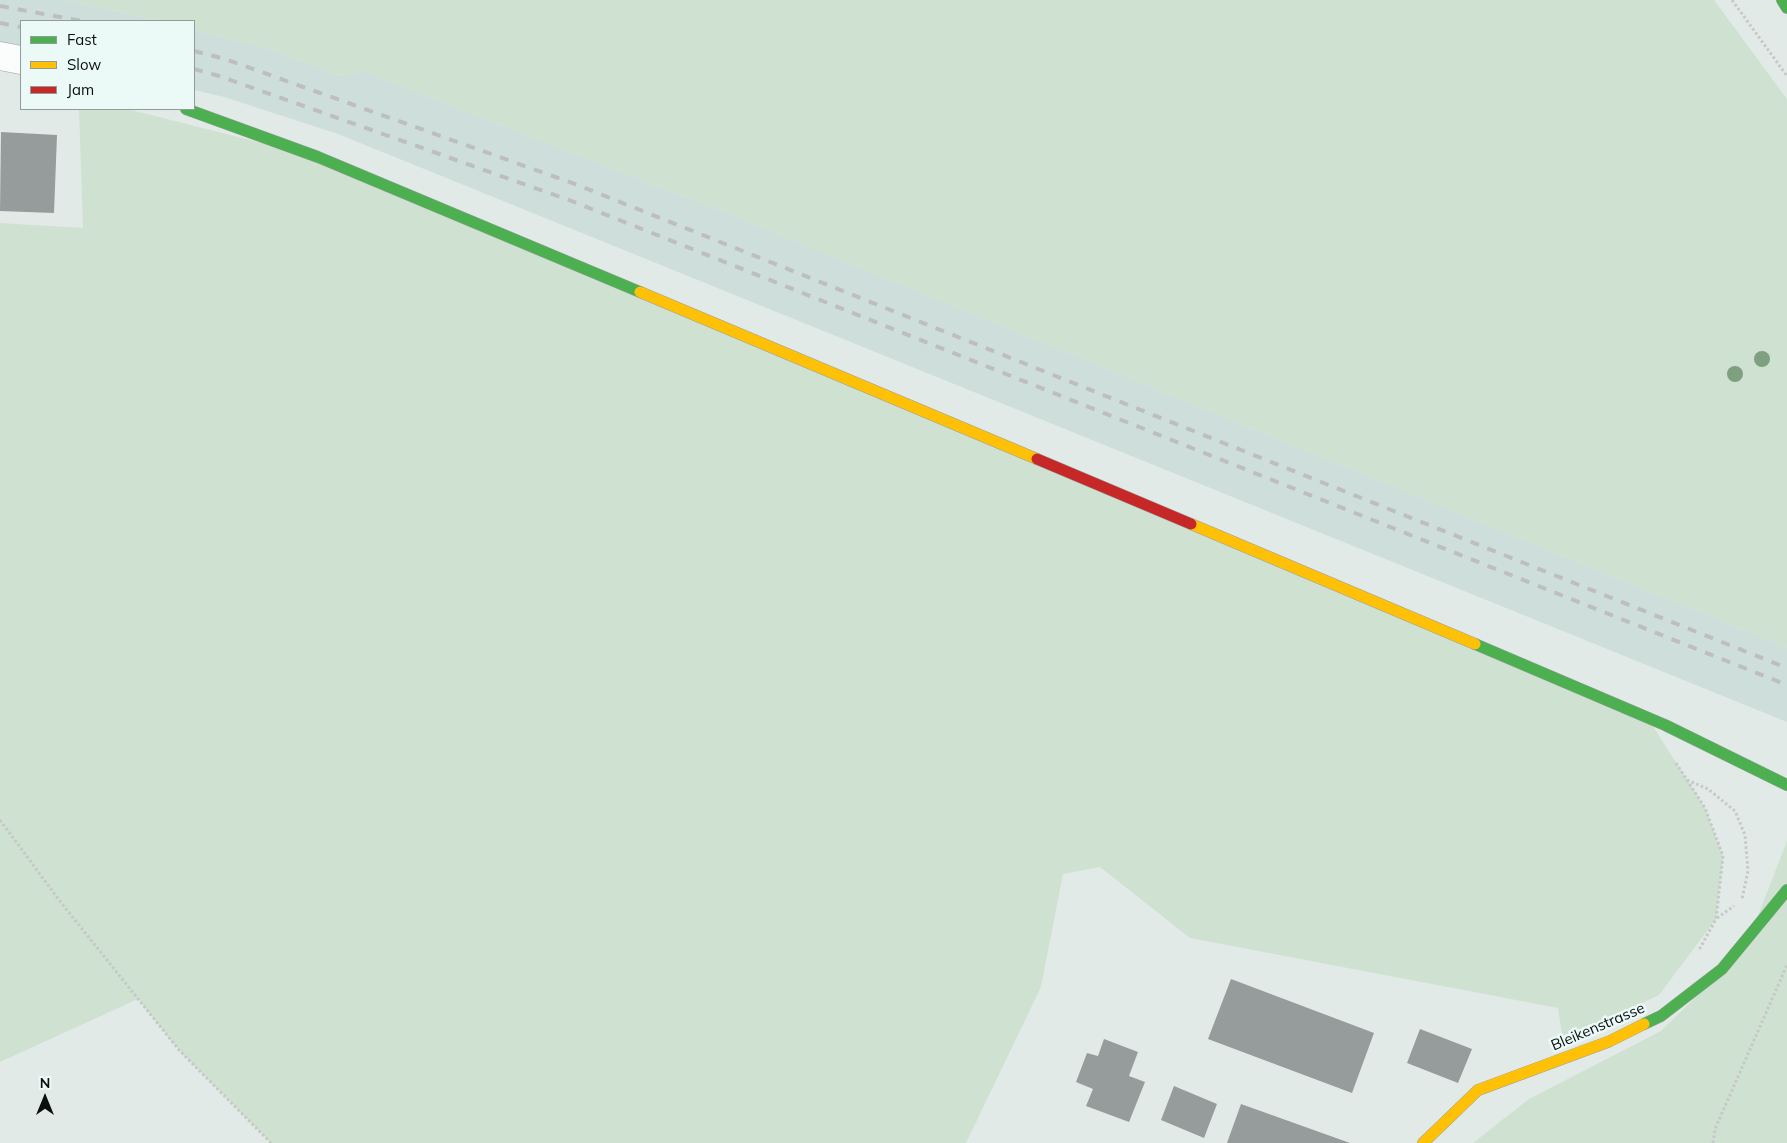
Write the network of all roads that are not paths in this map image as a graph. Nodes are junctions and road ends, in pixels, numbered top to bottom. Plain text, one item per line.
1 (1782, 0) edge
2 (1787, 8) edge
3 (0, 56) edge
4 (20, 60) edge
5 (189, 110) edge
6 (1787, 785) edge
7 (1787, 890) edge
8 (1423, 1143) edge

1 - 2 street
3 - 4 street
5 - 6 street
7 - 8 street, Bleikenstrasse

